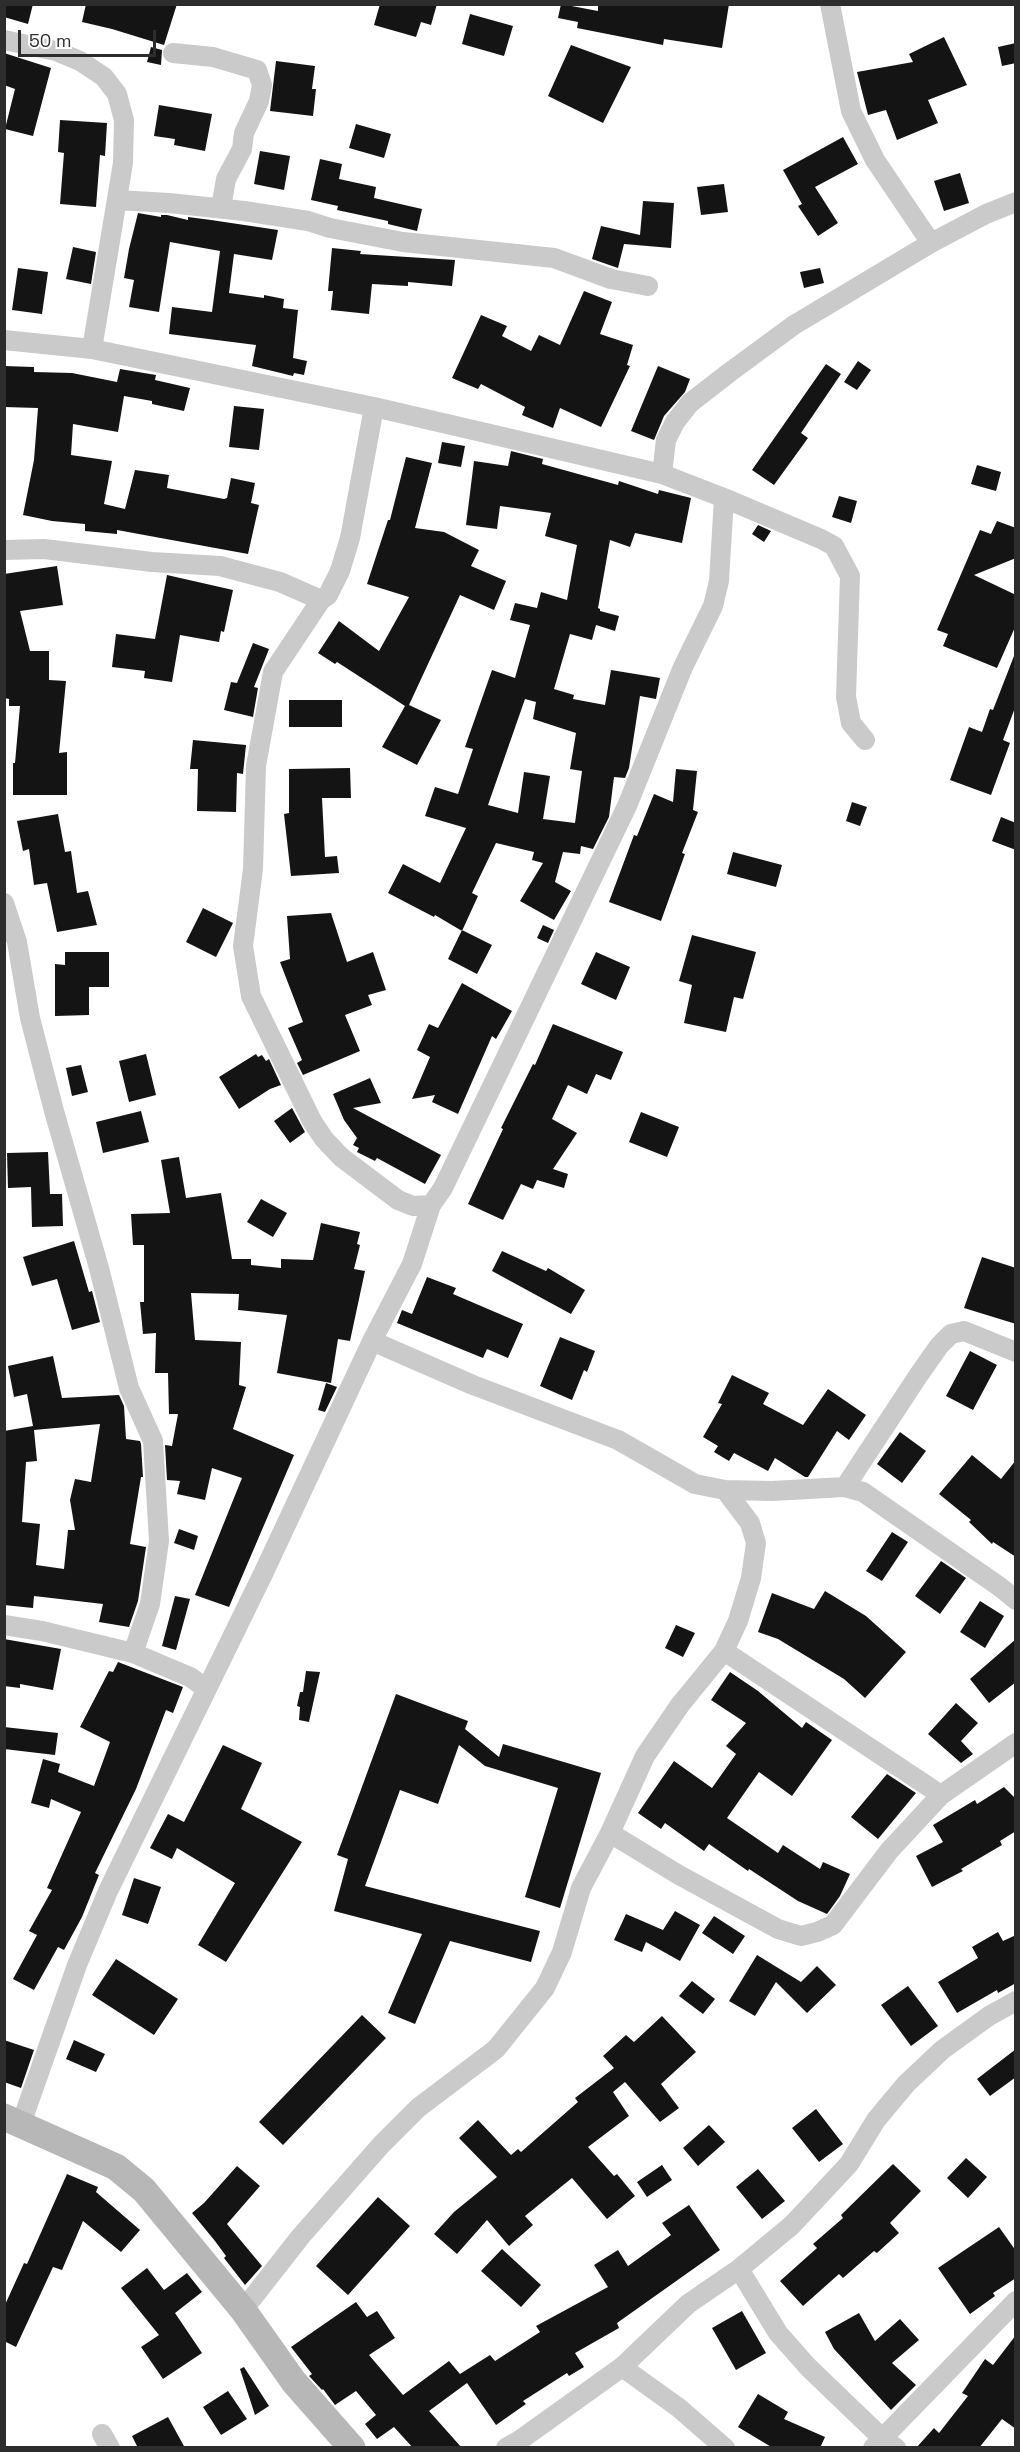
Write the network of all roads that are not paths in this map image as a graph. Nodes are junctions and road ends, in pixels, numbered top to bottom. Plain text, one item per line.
1 (830, 4) edge
2 (4, 40) edge
3 (173, 53) dead end
4 (117, 200) junction
5 (1016, 202) edge
6 (221, 208) junction
7 (931, 243) junction
8 (648, 286) dead end
9 (4, 340) edge
10 (92, 349) junction
11 (374, 407) junction
12 (662, 474) junction
13 (724, 498) junction
14 (4, 550) edge
15 (321, 600) junction
16 (865, 740) dead end
17 (4, 903) edge
18 (422, 1206) junction
19 (372, 1341) junction
20 (1016, 1352) edge
21 (845, 1487) junction
22 (725, 1490) junction
23 (1016, 1600) edge
24 (4, 1625) edge
25 (724, 1651) junction
26 (133, 1653) junction
27 (207, 1689) junction
28 (1016, 1743) edge
29 (941, 1795) junction
30 (610, 1833) junction
31 (1016, 2001) edge
32 (13, 2121) edge
33 (739, 2269) junction
34 (1016, 2301) edge
35 (243, 2310) junction
36 (622, 2367) junction
37 (518, 2445) edge
38 (884, 2445) edge
39 (352, 2448) edge
40 (725, 2448) edge

1 - 7 street
2 - 4 street
3 - 6 street
4 - 6 street
4 - 10 street
5 - 7 street
6 - 8 street
7 - 12 street
9 - 10 street
10 - 11 street
11 - 12 street
11 - 15 street
12 - 13 street
13 - 16 street
13 - 18 street
14 - 15 street
15 - 18 street
17 - 26 street
18 - 19 street
19 - 22 street
19 - 27 street
20 - 21 street
21 - 22 street
21 - 23 street
22 - 25 street
24 - 26 street
25 - 29 street
25 - 30 street
26 - 27 street
27 - 32 street
28 - 29 street
29 - 30 street
30 - 35 street
31 - 33 street
32 - 35 street
33 - 36 street
33 - 38 street
34 - 38 street
35 - 39 street
36 - 37 street
36 - 40 street

